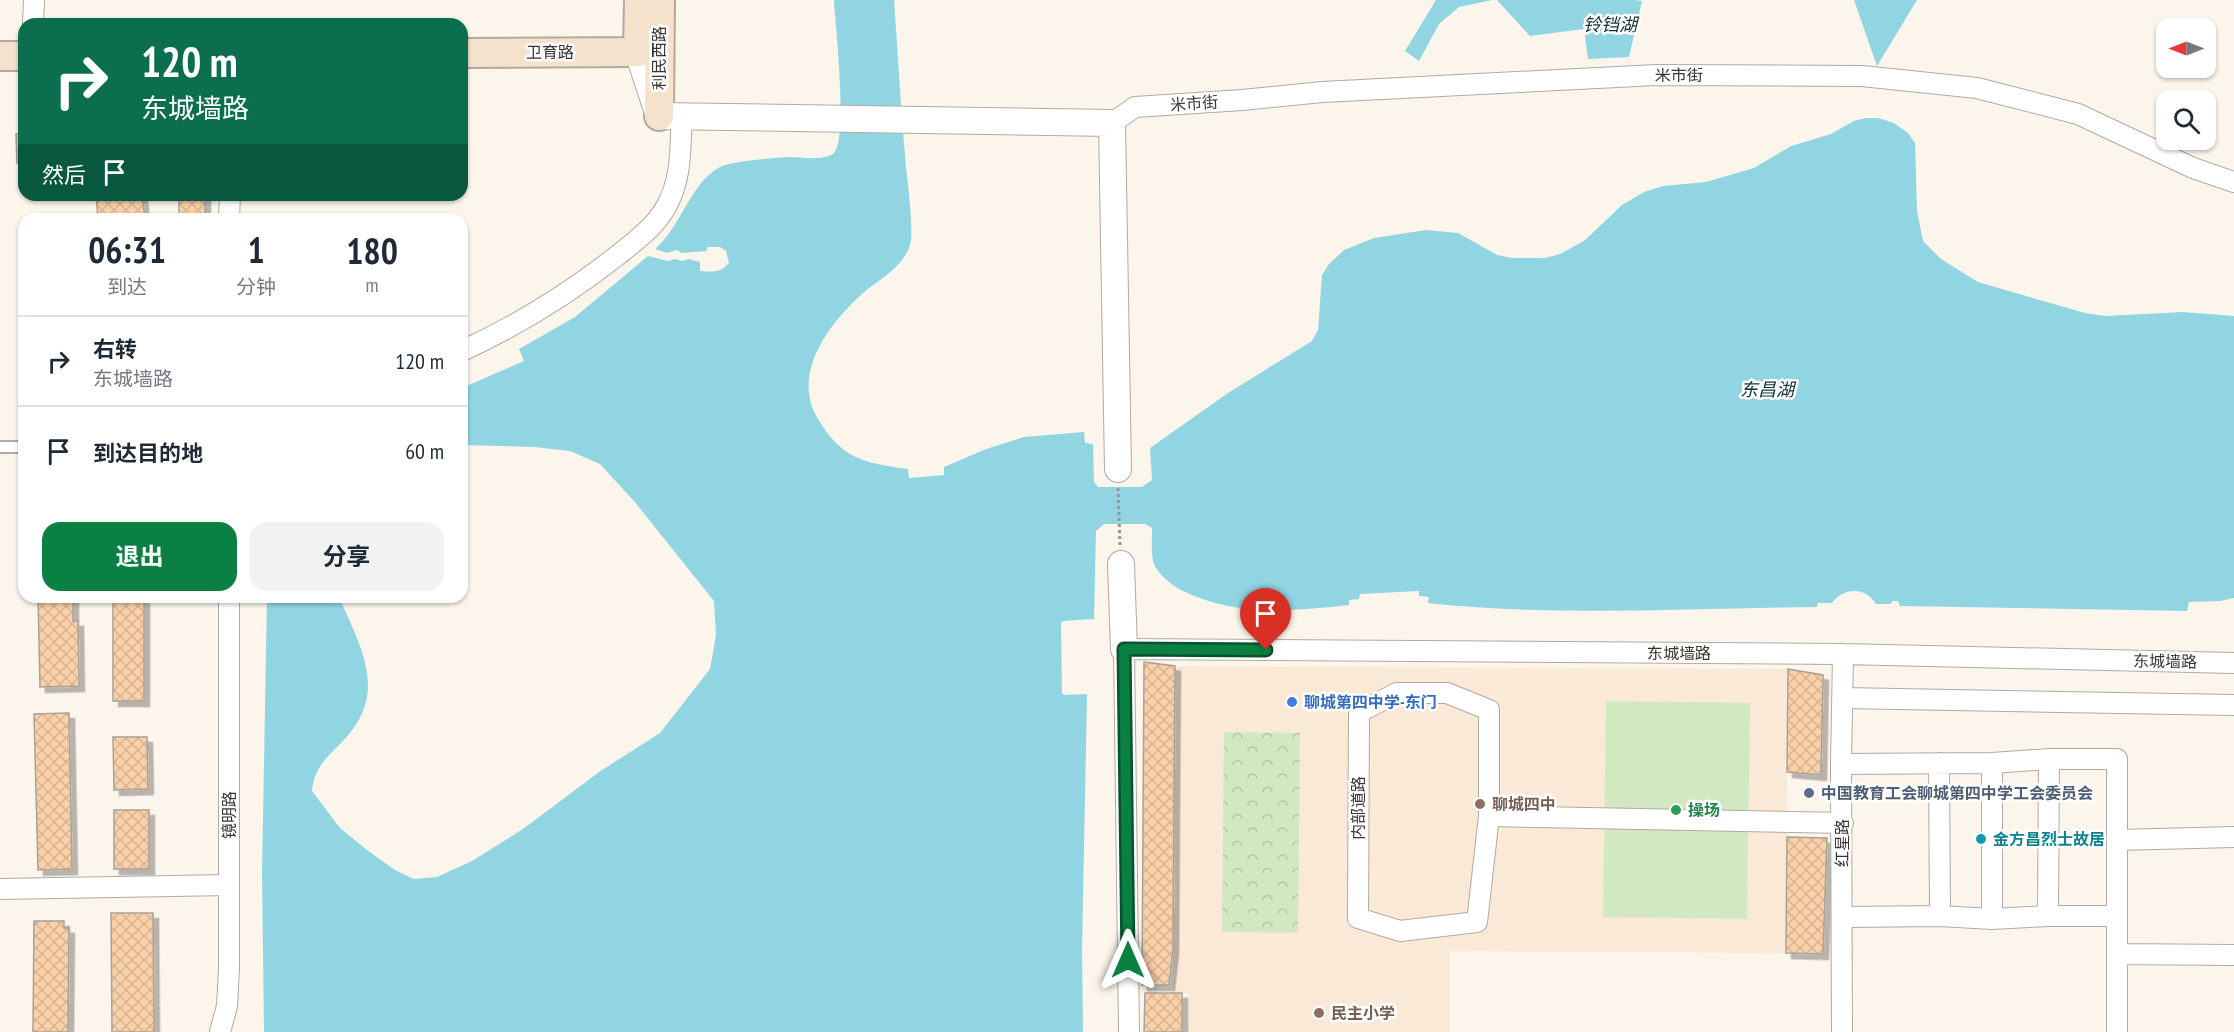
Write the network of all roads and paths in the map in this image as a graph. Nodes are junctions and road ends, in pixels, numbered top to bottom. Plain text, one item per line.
1 (34, 0) edge
2 (639, 0) edge
3 (660, 0) edge
4 (33, 18) edge
5 (468, 35) edge
6 (0, 38) edge
7 (18, 38) edge
8 (638, 43) junction
9 (468, 53) edge
10 (0, 56) edge
11 (18, 56) edge
12 (670, 116) junction
13 (1112, 123) junction
14 (2234, 182) edge
15 (468, 348) edge
16 (0, 447) edge
17 (18, 447) edge
18 (1118, 469) joint
19 (1121, 564) joint
20 (229, 603) edge
21 (1124, 649) junction
22 (1843, 654) junction
23 (2234, 663) edge
24 (1843, 698) junction
25 (2234, 705) edge
26 (2049, 759) junction
27 (1939, 763) junction
28 (1992, 763) junction
29 (1841, 764) junction
30 (1489, 816) junction
31 (1842, 823) junction
32 (2234, 837) edge
33 (2117, 840) junction
34 (229, 885) junction
35 (0, 889) edge
36 (1940, 916) junction
37 (2048, 916) junction
38 (2117, 916) junction
39 (1843, 917) junction
40 (1992, 920) junction
41 (2117, 954) junction
42 (2234, 955) edge
43 (220, 1032) edge
44 (1129, 1032) edge
45 (1842, 1032) edge
46 (2117, 1032) edge

1 - 4 street
2 - 8 main road, 利民西路
3 - 12 main road, 利民西路
5 - 8 main road, 卫育路
6 - 7 main road
8 - 9 main road, 卫育路
8 - 12 street
10 - 11 main road
12 - 13 street
12 - 15 street
13 - 14 street, 米市街
13 - 18 street
16 - 17 lane
18 - 19 path
19 - 21 street
20 - 34 street, 镜明路
21 - 22 street, 东城墙路
21 - 44 street
22 - 23 street, 东城墙路
22 - 24 street, 红星路
24 - 25 street
24 - 29 street, 红星路
26 - 28 street
26 - 33 street
26 - 37 street
27 - 28 street
27 - 29 street
27 - 36 street
28 - 40 street
29 - 31 street, 红星路
30 - 30 street, 内部道路
30 - 31 street
31 - 39 street, 红星路
32 - 33 street
33 - 38 street
34 - 35 street
34 - 43 street, 镜明路
36 - 39 street
36 - 40 street
37 - 38 street
37 - 40 street
38 - 41 street
39 - 45 street, 红星路
41 - 42 street
41 - 46 street

